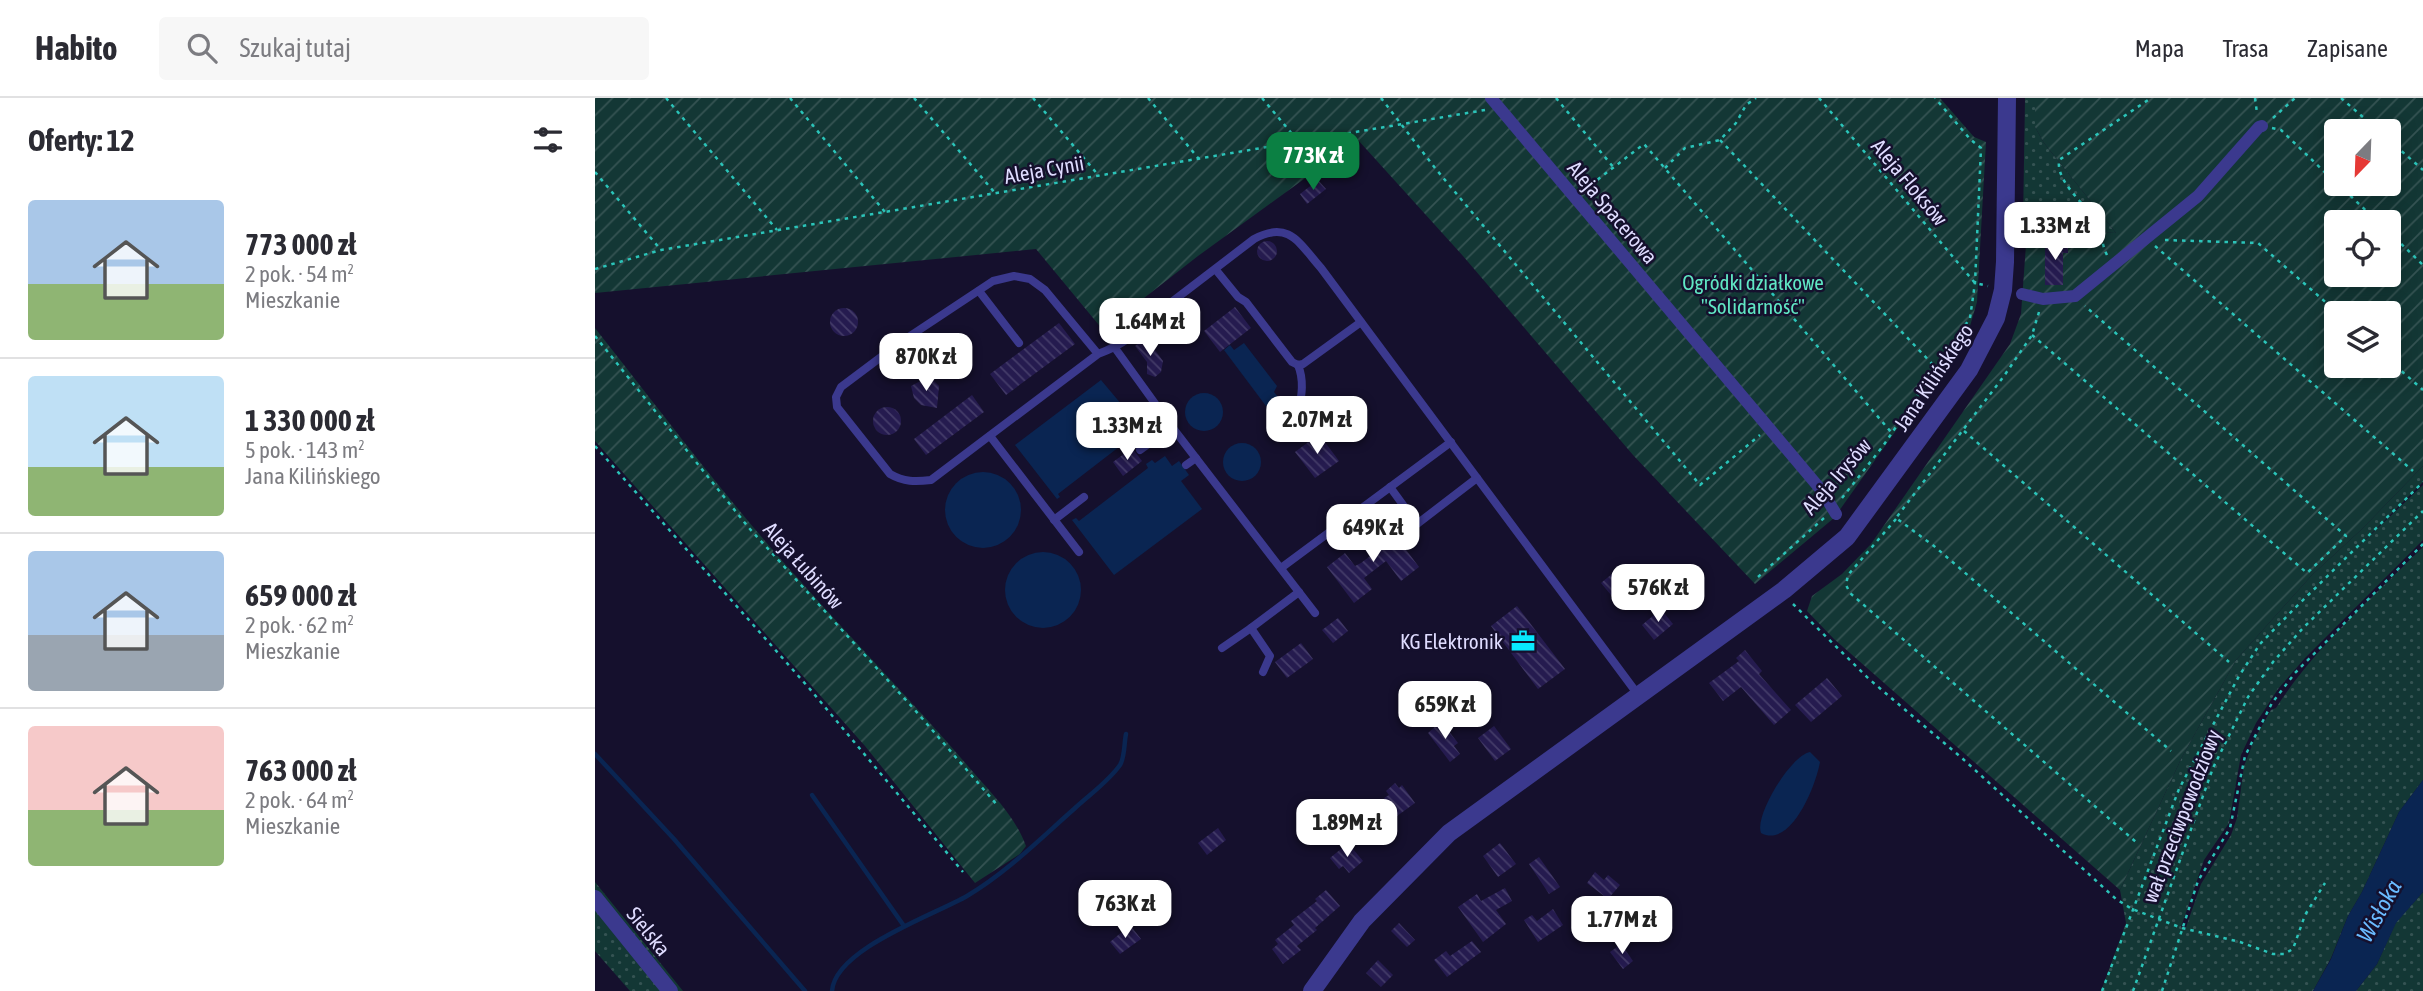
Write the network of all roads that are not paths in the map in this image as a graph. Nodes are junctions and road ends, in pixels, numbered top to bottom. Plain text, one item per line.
1 (2007, 98) edge
2 (1495, 103) edge
3 (2262, 126) road end
4 (1216, 270) junction
5 (2003, 290) junction
6 (979, 291) junction
7 (2022, 294) joint
8 (1361, 322) junction
9 (1019, 344) dead end
10 (1115, 348) junction
11 (890, 350) junction
12 (1098, 354) junction
13 (1298, 365) junction
14 (909, 372) dead end
15 (1172, 426) junction
16 (1284, 426) dead end
17 (990, 436) junction
18 (1451, 442) junction
19 (1140, 450) dead end
20 (1196, 458) junction
21 (1187, 465) dead end
22 (1477, 478) junction
23 (1390, 487) junction
24 (1084, 497) dead end
25 (1834, 512) joint
26 (1054, 520) junction
27 (1854, 527) junction
28 (1079, 552) dead end
29 (1281, 568) junction
30 (1299, 592) junction
31 (1315, 613) dead end
32 (1251, 628) junction
33 (1222, 648) dead end
34 (1263, 673) dead end
35 (1639, 696) junction
36 (595, 898) edge
37 (670, 991) edge
38 (1312, 991) edge

1 - 5 street, Jana Kilińskiego
2 - 25 street, Aleja Spacerowa
3 - 7 street
4 - 8 lane
4 - 10 lane
4 - 13 lane
5 - 7 lane
5 - 27 street, Jana Kilińskiego
6 - 9 lane
6 - 11 lane
6 - 12 lane
8 - 13 lane
8 - 18 lane
10 - 12 lane
10 - 15 lane
11 - 14 lane
11 - 17 lane
12 - 17 lane
13 - 16 lane
15 - 19 lane
15 - 20 lane
17 - 26 lane
18 - 22 lane
18 - 23 lane
20 - 21 lane
20 - 29 lane
22 - 23 lane
22 - 35 lane
23 - 29 lane
24 - 26 lane
25 - 27 lane
26 - 28 lane
27 - 35 street, Jana Kilińskiego
29 - 30 lane
30 - 31 lane
30 - 32 lane
32 - 33 lane
32 - 34 lane
35 - 38 street, Jana Kilińskiego
36 - 37 street, Sielska

